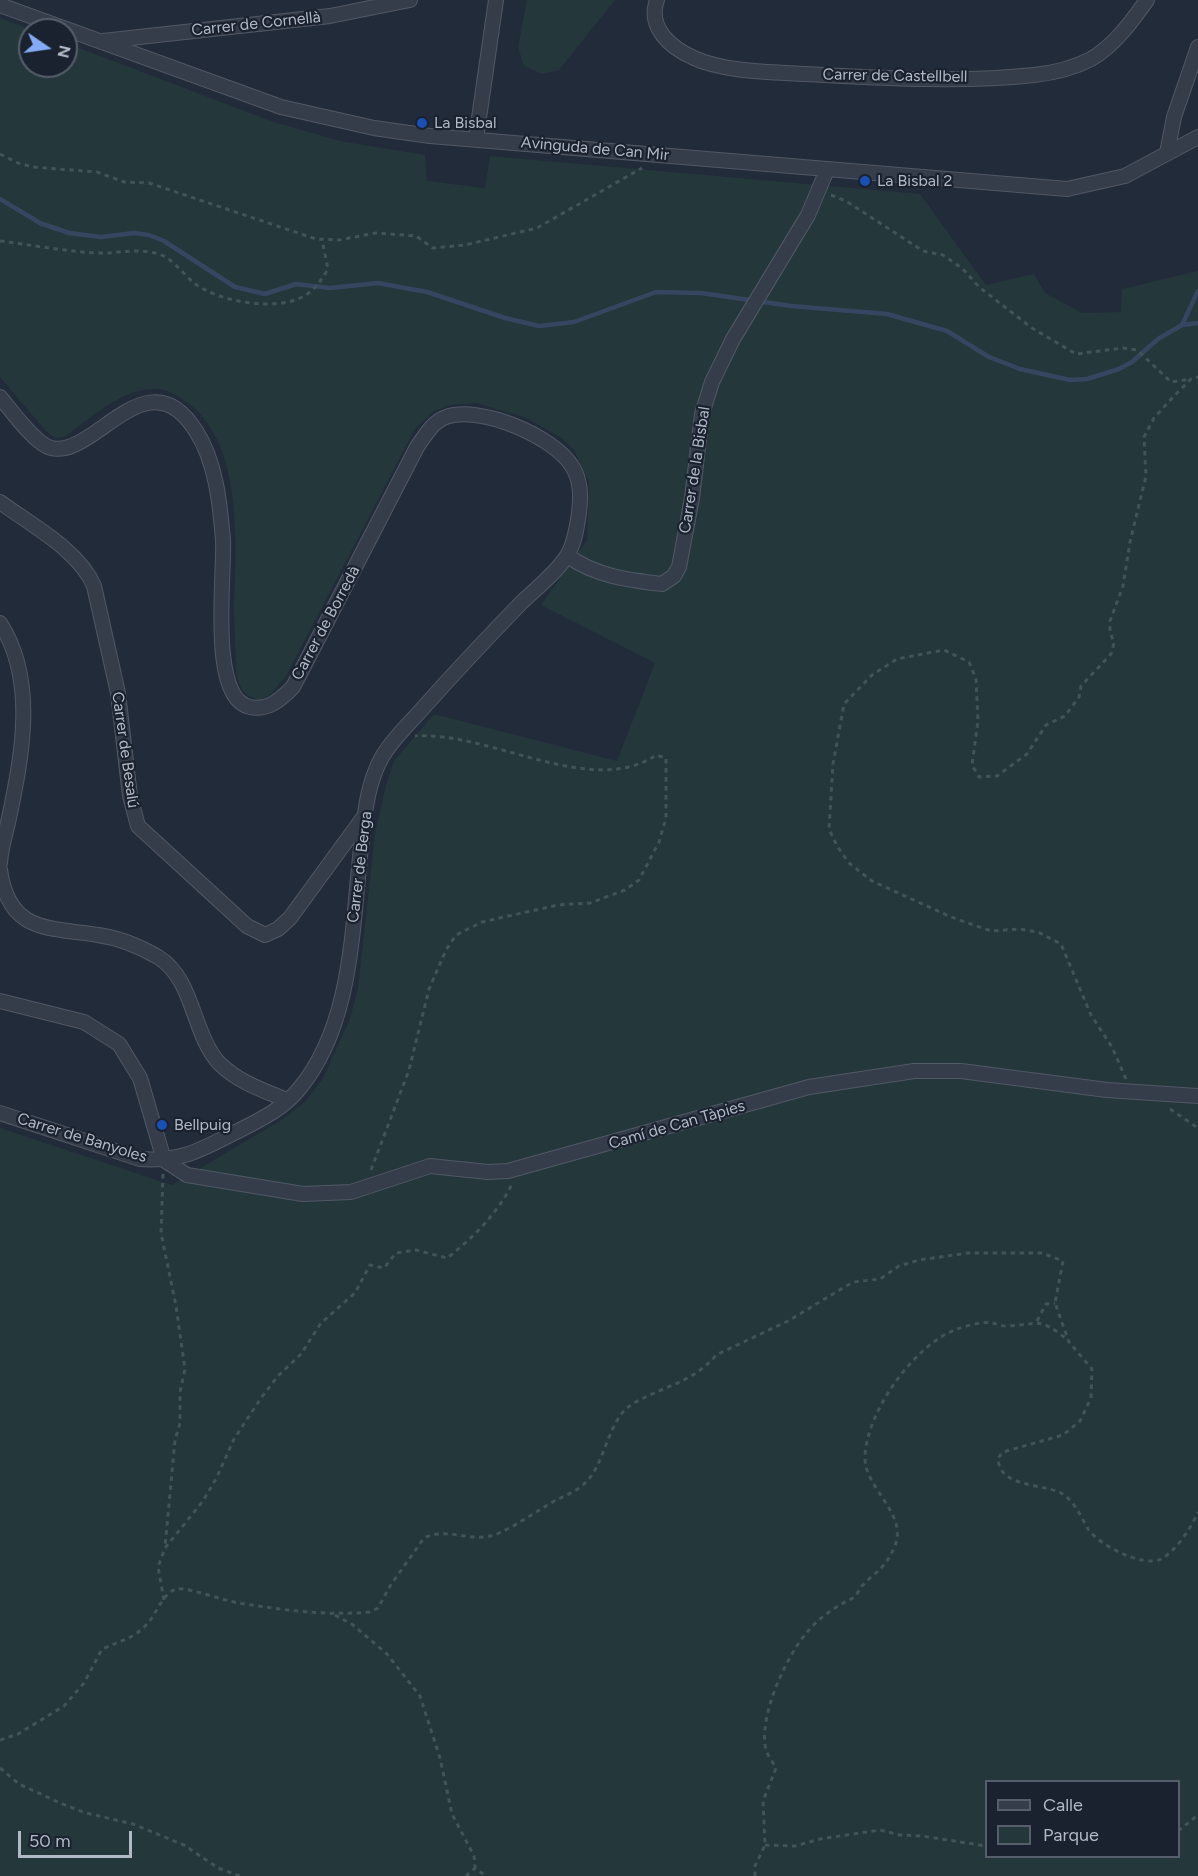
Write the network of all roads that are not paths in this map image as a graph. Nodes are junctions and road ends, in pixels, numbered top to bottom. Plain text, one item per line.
1 (410, 0) edge
2 (496, 0) edge
3 (657, 0) edge
4 (1147, 0) edge
5 (0, 5) edge
6 (101, 42) junction
7 (1198, 48) edge
8 (1198, 137) edge
9 (476, 139) junction
10 (1167, 153) junction
11 (826, 170) junction
12 (0, 397) edge
13 (0, 501) edge
14 (568, 556) junction
15 (0, 623) edge
16 (365, 816) junction
17 (0, 863) edge
18 (0, 870) edge
19 (0, 1001) edge
20 (1198, 1096) edge
21 (286, 1100) junction
22 (0, 1113) edge
23 (165, 1160) junction

1 - 6 street, Carrer de Cornellà
2 - 9 street
3 - 4 street, Carrer de Castellbell
5 - 6 street, Avinguda de Can Mir
6 - 9 street, Avinguda de Can Mir
7 - 10 street
8 - 10 street, Avinguda de Can Mir
9 - 11 street, Avinguda de Can Mir
10 - 11 street, Avinguda de Can Mir
11 - 14 street, Carrer de la Bisbal
12 - 14 street, Carrer de Borredà
13 - 16 street, Carrer de Besalú
14 - 16 street, Carrer de Berga
15 - 17 street
16 - 21 street, Carrer de Berga
18 - 21 street
19 - 23 street
20 - 23 street, Camí de Can Tàpies
21 - 23 street, Carrer de Berga
22 - 23 street, Carrer de Banyoles

